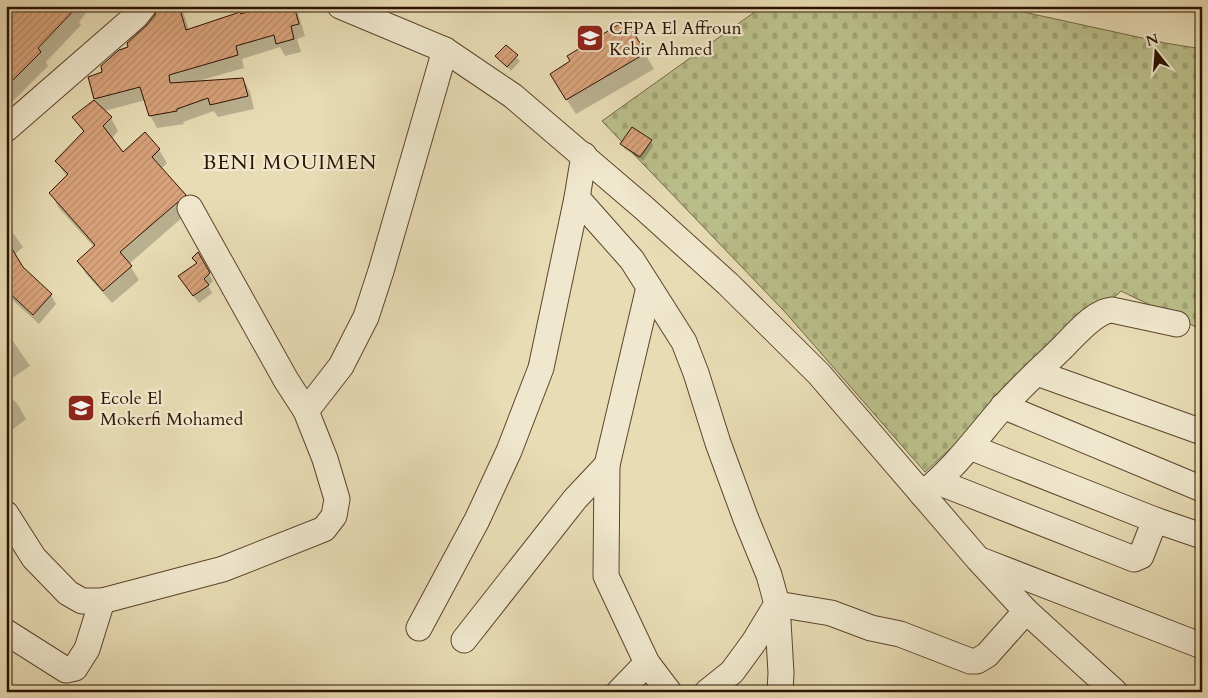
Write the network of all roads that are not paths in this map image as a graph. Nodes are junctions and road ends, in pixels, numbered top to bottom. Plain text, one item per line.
1 (160, 6) edge
2 (340, 6) edge
3 (140, 11) edge
4 (445, 50) junction
5 (6, 128) edge
6 (584, 155) junction
7 (577, 198) junction
8 (190, 208) dead end
9 (649, 287) junction
10 (1177, 324) dead end
11 (1037, 373) junction
12 (1003, 406) junction
13 (306, 411) junction
14 (1202, 432) edge
15 (970, 447) junction
16 (607, 465) junction
17 (930, 488) junction
18 (1202, 489) edge
19 (6, 514) edge
20 (1155, 520) junction
21 (1202, 536) edge
22 (978, 559) junction
23 (102, 601) junction
24 (777, 604) junction
25 (1026, 611) junction
26 (419, 628) dead end
27 (6, 632) edge
28 (464, 640) dead end
29 (1202, 646) edge
30 (647, 663) junction
31 (619, 692) edge
32 (669, 692) edge
33 (707, 692) edge
34 (780, 692) edge
35 (1115, 692) edge

1 - 3 street
2 - 4 street
3 - 5 street
4 - 6 street
4 - 13 street
6 - 7 street
6 - 17 street
7 - 9 street
7 - 26 street
8 - 13 street
9 - 16 street
9 - 24 street
10 - 11 street
11 - 12 street
11 - 14 street
12 - 15 street
12 - 18 street
13 - 23 street
15 - 17 street
15 - 20 street
16 - 28 street
16 - 30 street
17 - 20 street
17 - 22 street
19 - 23 street
20 - 21 street
22 - 25 street
22 - 29 street
23 - 27 street
24 - 25 street
24 - 33 street
24 - 34 street
25 - 35 street
30 - 31 street
30 - 32 street

